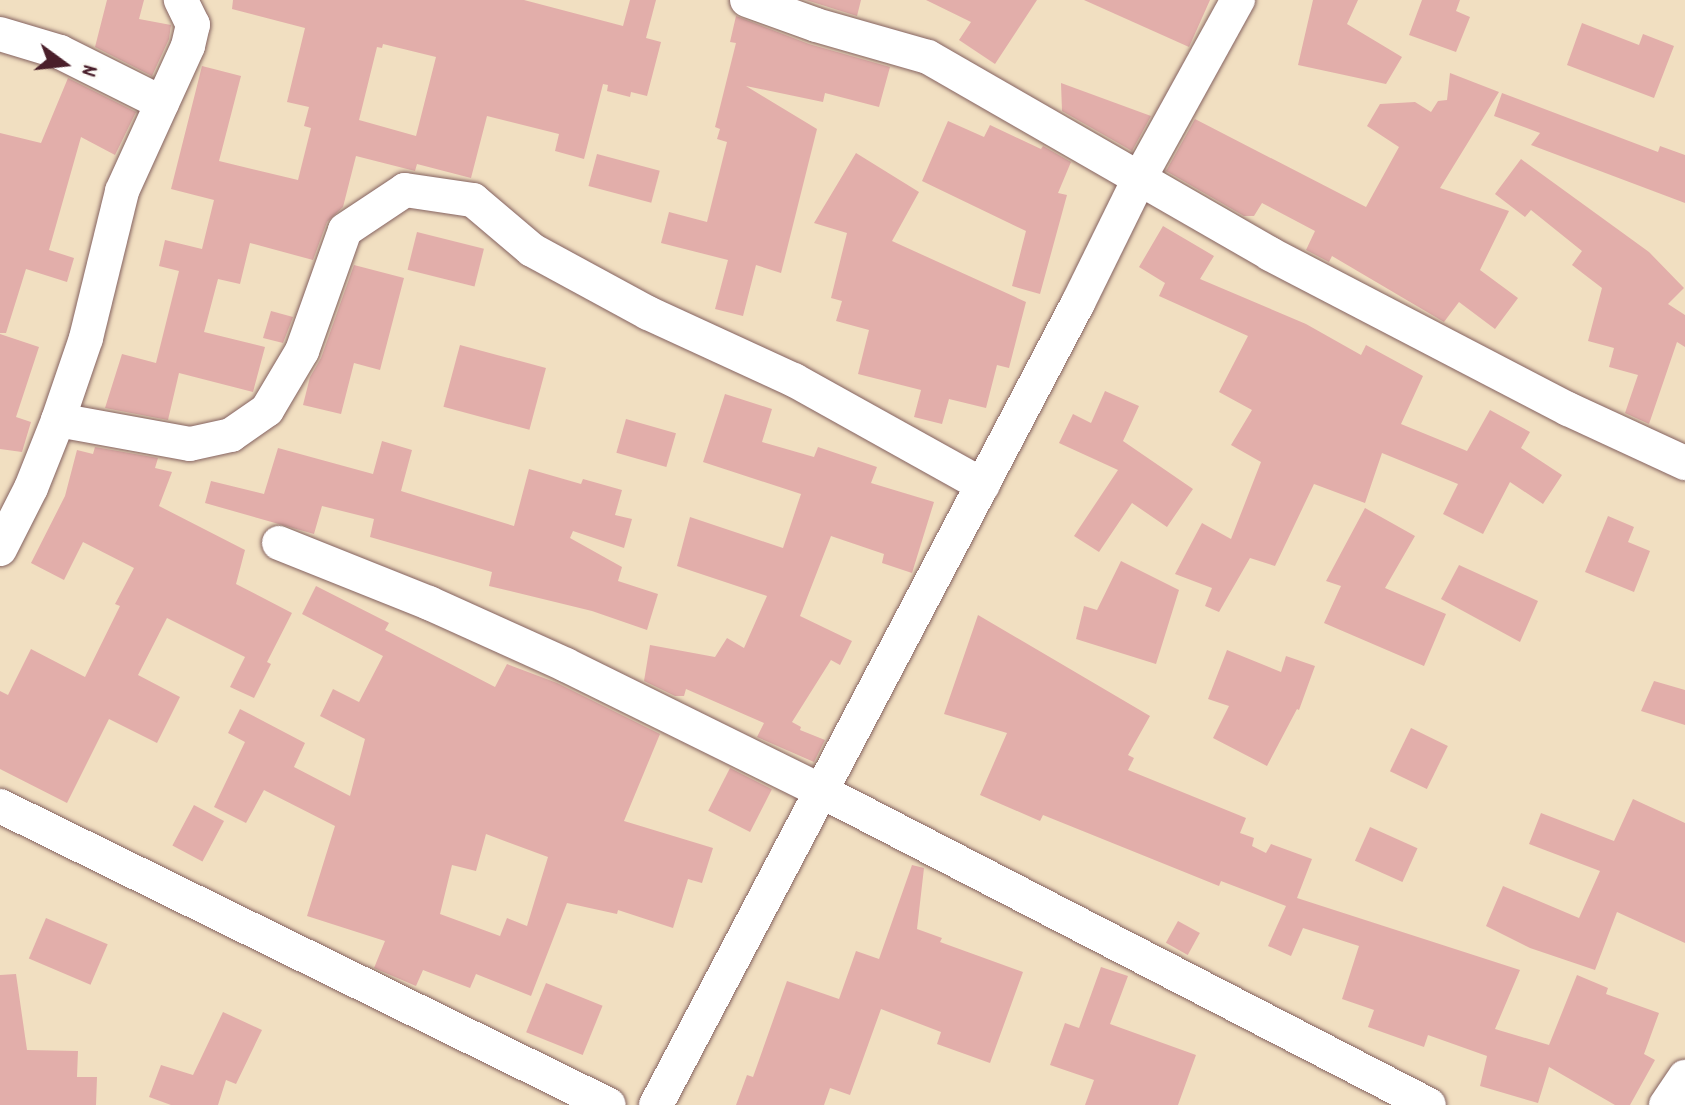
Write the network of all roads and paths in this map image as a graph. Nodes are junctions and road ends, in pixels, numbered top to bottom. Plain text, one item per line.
1 (181, 0) edge
2 (747, 0) edge
3 (1238, 0) edge
4 (0, 34) edge
5 (162, 103) junction
6 (1139, 179) junction
7 (58, 420) junction
8 (1685, 463) edge
9 (983, 485) junction
10 (279, 543) dead end
11 (0, 549) edge
12 (821, 791) junction
13 (0, 806) edge
14 (1685, 1077) edge
15 (609, 1105) edge
16 (656, 1105) edge
17 (1429, 1105) edge
18 (1666, 1105) edge

1 - 5 street
2 - 6 street
3 - 6 street
4 - 5 street
5 - 7 street
6 - 8 street
6 - 9 street
7 - 9 street
7 - 11 street
9 - 12 street
10 - 12 street
12 - 16 street
12 - 17 street
13 - 15 street
14 - 18 street

